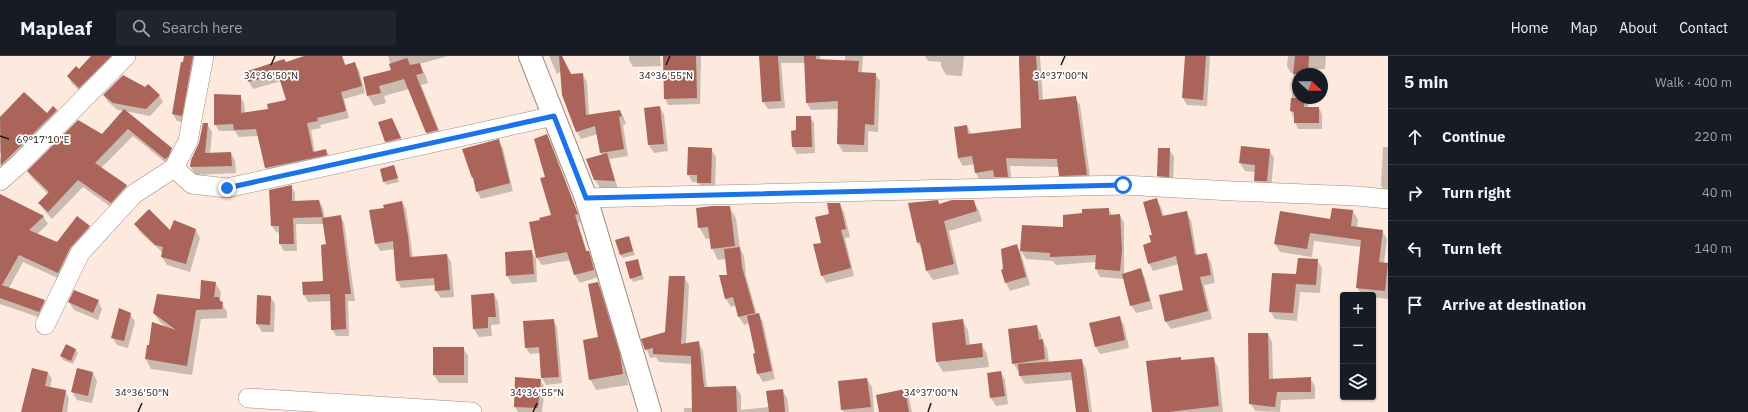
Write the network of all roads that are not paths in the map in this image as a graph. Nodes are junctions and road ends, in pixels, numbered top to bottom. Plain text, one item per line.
1 (126, 56) edge
2 (204, 56) edge
3 (530, 56) edge
4 (554, 116) junction
5 (174, 168) junction
6 (0, 181) edge
7 (586, 198) junction
8 (1388, 199) edge
9 (45, 325) dead end
10 (248, 398) dead end
11 (472, 412) edge
12 (650, 412) edge

1 - 6 street
2 - 5 street
3 - 4 street
4 - 5 street
4 - 7 street
5 - 9 street
7 - 8 street
7 - 12 street
10 - 11 street

